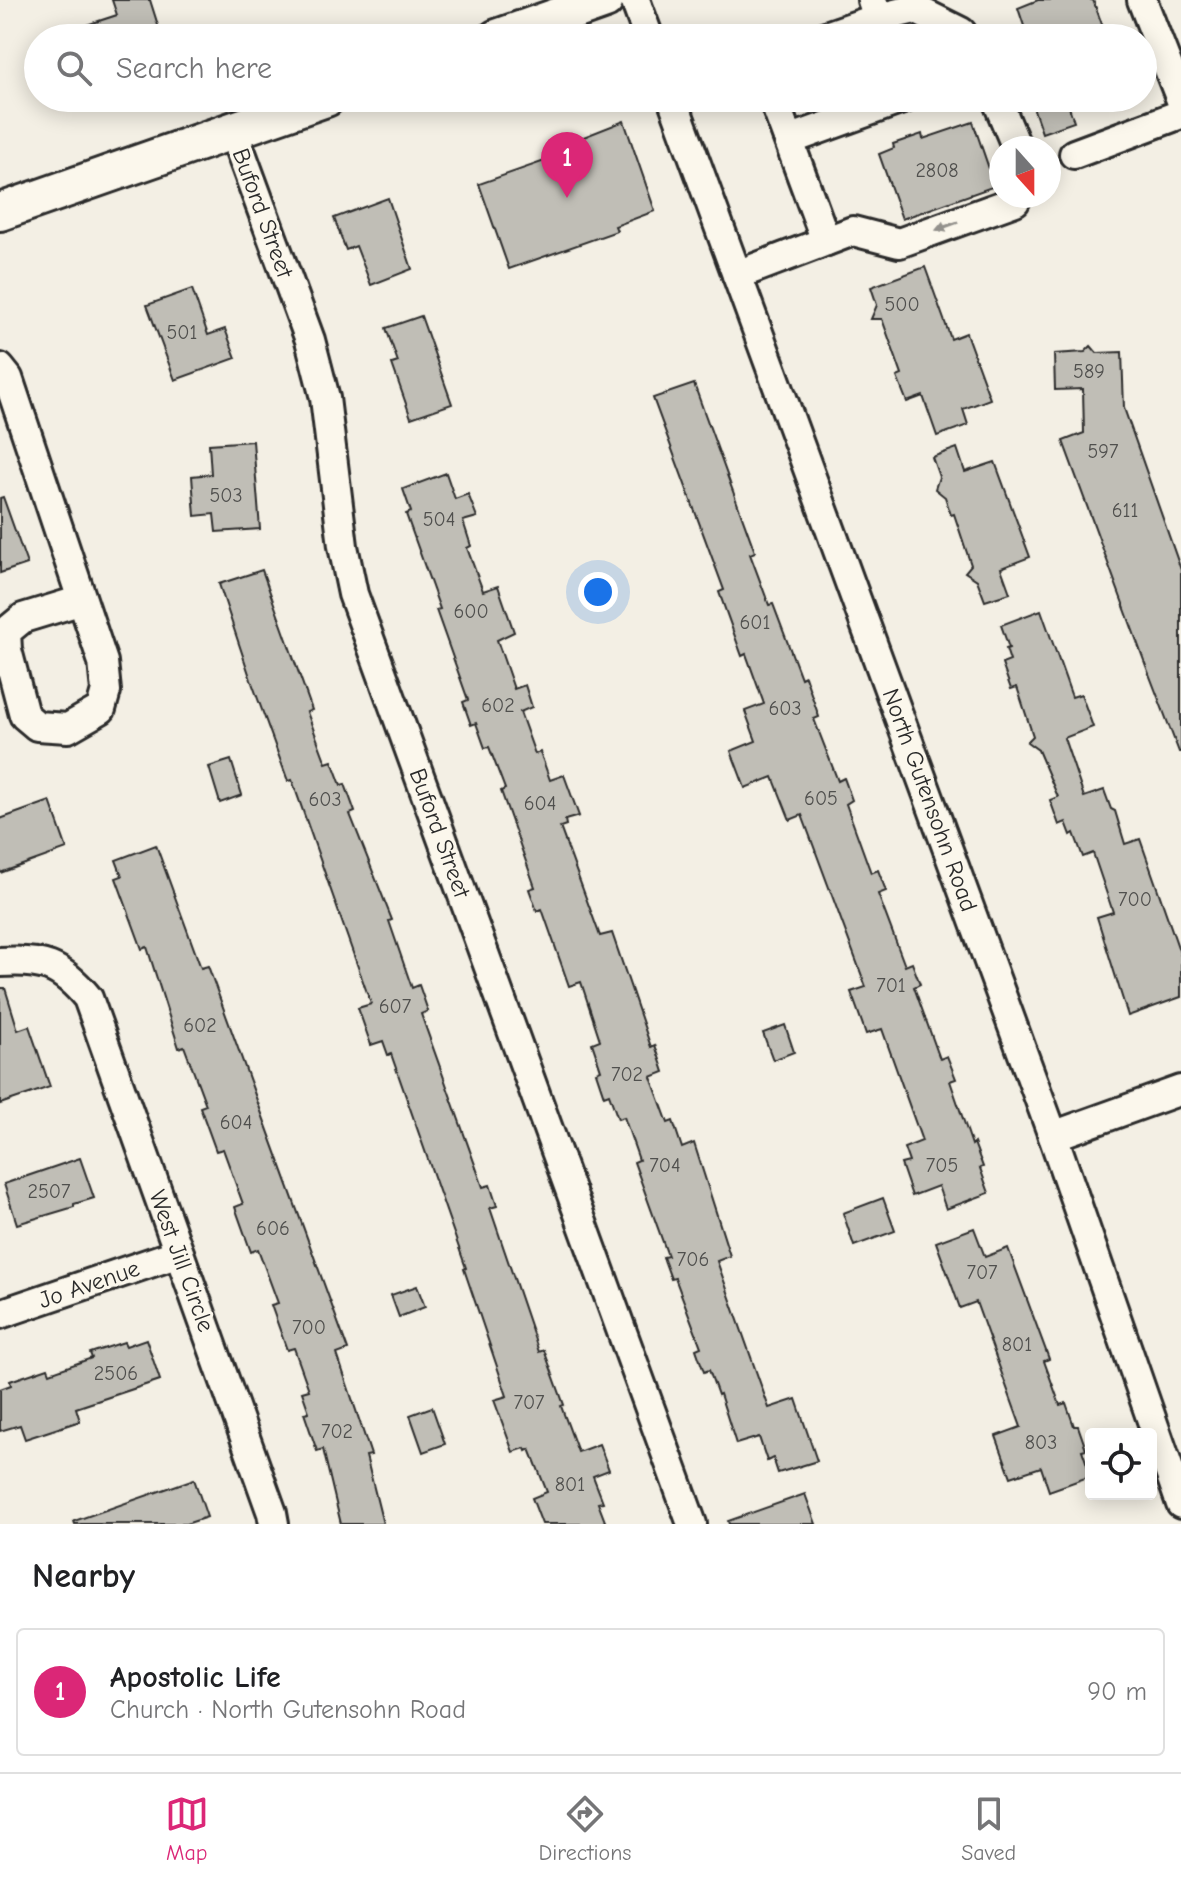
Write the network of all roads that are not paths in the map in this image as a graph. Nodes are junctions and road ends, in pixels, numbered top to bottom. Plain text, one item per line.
1 (605, 0) edge
2 (635, 0) edge
3 (1142, 0) edge
4 (878, 19) edge
5 (537, 24) edge
6 (644, 24) edge
7 (945, 24) edge
8 (1151, 24) edge
9 (1157, 38) edge
10 (1181, 100) edge
11 (287, 112) edge
12 (677, 112) edge
13 (778, 112) edge
14 (836, 112) edge
15 (1002, 112) edge
16 (1181, 114) edge
17 (233, 131) junction
18 (1012, 136) edge
19 (789, 140) junction
20 (1074, 154) dead end
21 (996, 208) edge
22 (0, 212) edge
23 (826, 241) junction
24 (737, 275) junction
25 (0, 368) edge
26 (82, 600) junction
27 (0, 962) edge
28 (1181, 1090) edge
29 (1053, 1136) junction
30 (179, 1253) junction
31 (0, 1314) edge
32 (1181, 1504) edge
33 (274, 1524) edge
34 (692, 1524) edge

1 - 5 main road
2 - 6 street
3 - 8 street
4 - 7 street
9 - 10 street
11 - 17 main road
12 - 24 street, North Gutensohn Road
13 - 19 street
14 - 19 street
15 - 18 street
16 - 20 street
17 - 22 main road
17 - 34 street, Buford Street
19 - 23 street
21 -> 23 street
23 - 24 street
24 - 29 street, North Gutensohn Road
25 - 26 street
26 - 26 street
27 - 30 street, West Jill Circle
28 - 29 street
29 - 32 street, North Gutensohn Road
30 - 31 street, Jo Avenue
30 - 33 street, West Jill Circle

